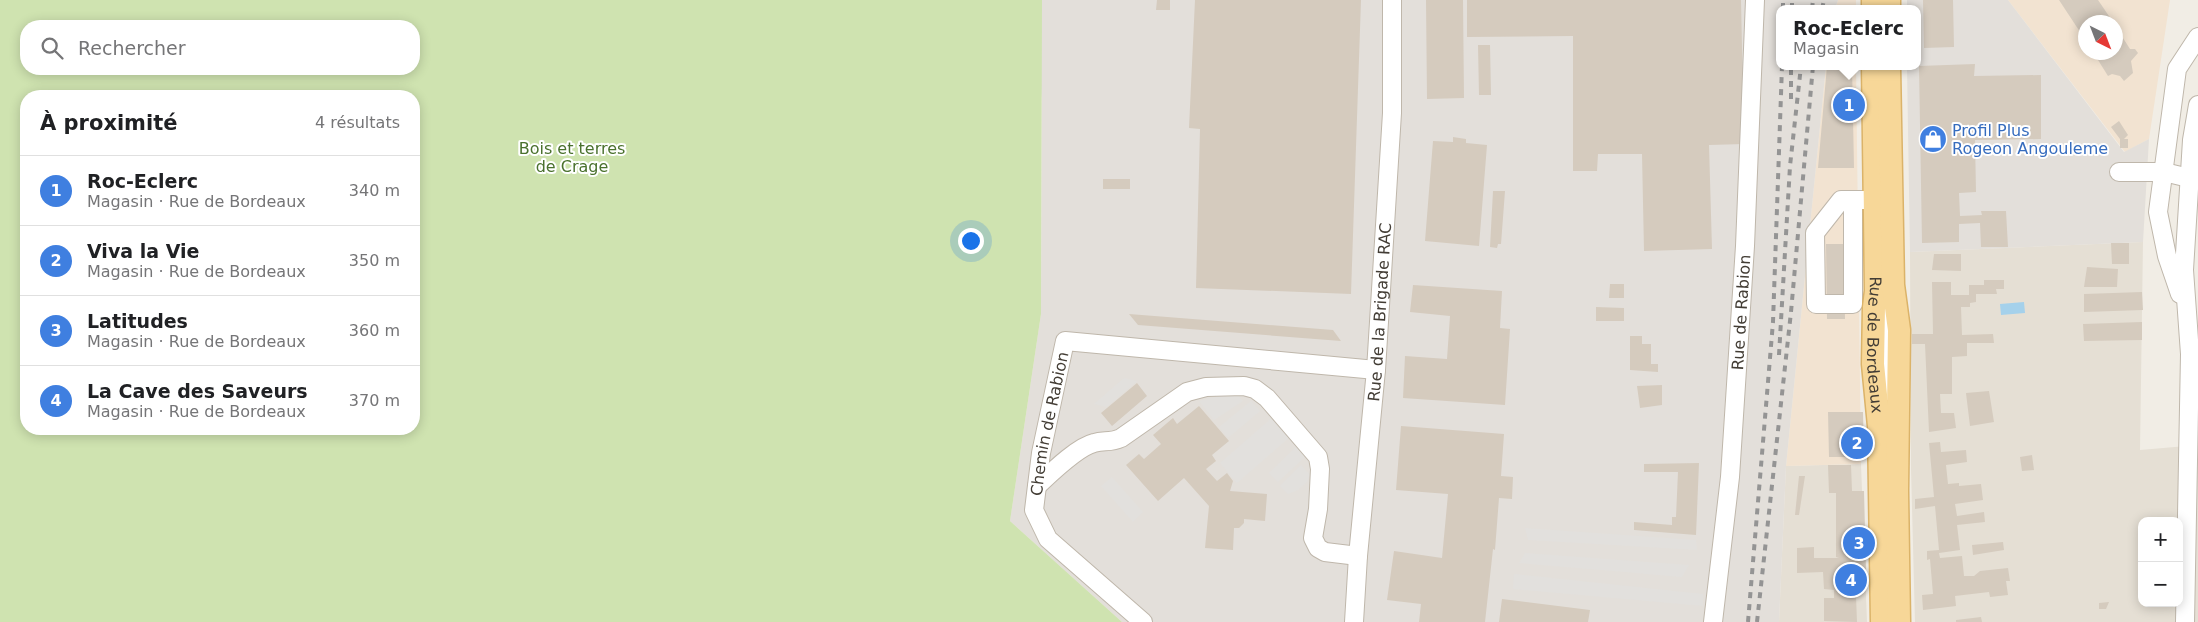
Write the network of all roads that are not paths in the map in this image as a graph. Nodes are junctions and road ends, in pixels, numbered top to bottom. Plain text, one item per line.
1 (1392, 0) edge
2 (1755, 0) edge
3 (2198, 37) edge
4 (1873, 70) edge
5 (1882, 70) edge
6 (1889, 70) edge
7 (2198, 105) edge
8 (2118, 172) dead end
9 (2164, 172) junction
10 (2190, 178) junction
11 (1853, 200) junction
12 (1876, 200) junction
13 (2167, 256) junction
14 (2184, 270) junction
15 (1863, 305) junction
16 (2186, 314) junction
17 (1376, 370) junction
18 (1037, 486) junction
19 (1358, 556) junction
20 (1143, 622) edge
21 (1354, 622) edge
22 (1713, 622) edge
23 (1882, 622) edge
24 (1887, 622) edge
25 (1899, 622) edge
26 (2185, 622) edge

1 - 17 street, Rue de la Brigade RAC
2 - 22 street, Rue de Rabion
3 - 9 street
4 - 12 main road, Rue de Bordeaux
5 - 24 street
6 - 25 main road, Rue de Bordeaux
7 - 10 street
8 - 9 street
9 - 10 street
9 - 13 street
10 - 14 street
11 - 12 street
11 - 15 street
11 - 15 street
12 - 15 main road, Rue de Bordeaux
13 - 14 street
13 - 16 street
14 - 16 street
15 - 23 main road, Rue de Bordeaux
16 - 26 street
17 - 18 street, Chemin de Rabion
17 - 19 street, Rue de la Brigade RAC
18 - 19 street
18 - 20 street, Chemin de Rabion
19 - 21 street, Rue de la Brigade RAC

